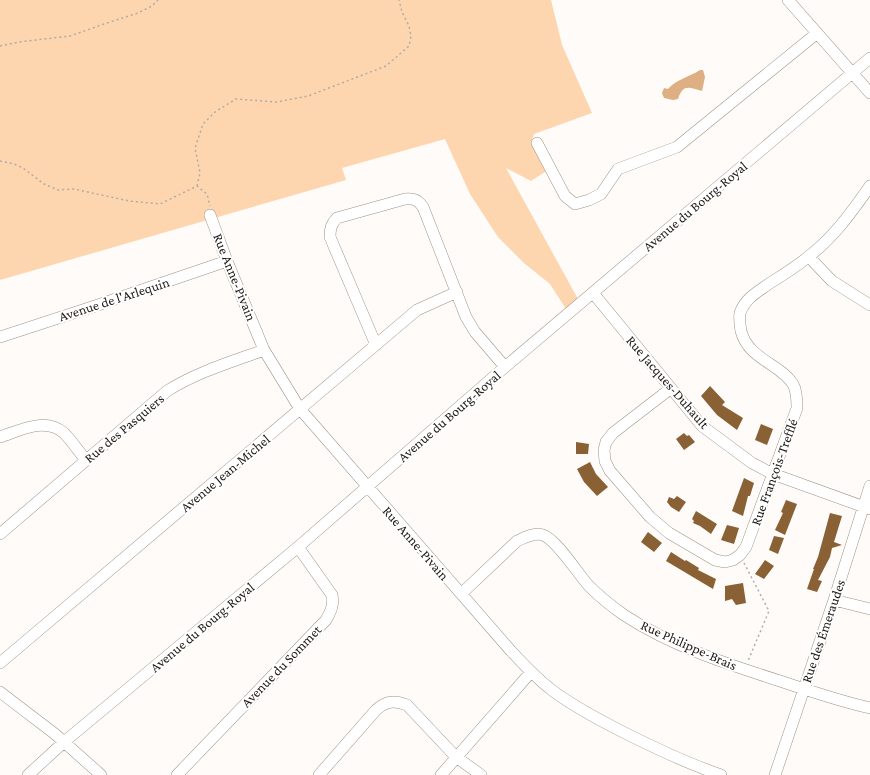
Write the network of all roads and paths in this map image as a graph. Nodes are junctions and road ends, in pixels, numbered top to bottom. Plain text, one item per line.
1 (158, 0) edge
2 (399, 0) edge
3 (788, 0) edge
4 (816, 34) junction
5 (0, 46) edge
6 (870, 58) edge
7 (853, 72) junction
8 (870, 93) edge
9 (537, 143) dead end
10 (0, 161) edge
11 (197, 186) junction
12 (870, 186) edge
13 (210, 215) joint
14 (809, 257) junction
15 (227, 261) junction
16 (457, 292) junction
17 (593, 293) junction
18 (870, 305) edge
19 (0, 337) edge
20 (376, 345) junction
21 (264, 350) junction
22 (505, 368) junction
23 (670, 389) junction
24 (300, 410) junction
25 (0, 437) edge
26 (86, 460) junction
27 (773, 474) junction
28 (870, 486) edge
29 (367, 487) junction
30 (867, 507) edge
31 (0, 534) edge
32 (298, 547) junction
33 (740, 555) junction
34 (461, 594) junction
35 (834, 600) junction
36 (870, 609) edge
37 (0, 663) edge
38 (744, 670) junction
39 (531, 672) junction
40 (803, 689) junction
41 (0, 692) edge
42 (870, 708) edge
43 (64, 742) junction
44 (456, 757) junction
45 (28, 775) edge
46 (101, 775) edge
47 (177, 775) edge
48 (319, 775) edge
49 (441, 775) edge
50 (481, 775) edge
51 (722, 775) edge
52 (775, 775) edge

1 - 5 path
2 - 11 path
3 - 4 street
4 - 7 street
4 - 9 street
6 - 7 street, Avenue du Bourg-Royal
7 - 8 street
7 - 17 street, Avenue du Bourg-Royal
10 - 11 path
11 - 13 path
12 - 14 street, Rue François-Trefflé
13 - 15 street, Rue Anne-Pivain
14 - 18 street
14 - 27 street, Rue François-Trefflé
15 - 19 street, Avenue de l'Arlequin
15 - 21 street, Rue Anne-Pivain
16 - 20 street, Avenue Jean-Michel
16 - 20 street
16 - 22 street
17 - 22 street, Avenue du Bourg-Royal
17 - 23 street, Rue Jacques-Duhault
20 - 24 street, Avenue Jean-Michel
21 - 24 street, Rue Anne-Pivain
21 - 26 street, Rue des Pasquiers
22 - 29 street, Avenue du Bourg-Royal
23 - 27 street, Rue Jacques-Duhault
23 - 33 street
24 - 29 street, Rue Anne-Pivain
24 - 37 street, Avenue Jean-Michel
25 - 26 street
26 - 31 street, Rue des Pasquiers
27 - 30 street, Rue Jacques-Duhault
27 - 33 street, Rue François-Trefflé
28 - 30 street, Rue des Émeraudes
29 - 32 street, Avenue du Bourg-Royal
29 - 34 street, Rue Anne-Pivain
30 - 35 street, Rue des Émeraudes
32 - 43 street, Avenue du Bourg-Royal
32 - 47 street, Avenue du Sommet
33 - 38 path
34 - 38 street, Rue Philippe-Brais
34 - 39 street, Rue Anne-Pivain
35 - 36 street
35 - 40 street, Rue des Émeraudes
38 - 40 street, Rue Philippe-Brais
39 - 44 street
39 - 51 street, Rue Anne-Pivain
40 - 42 street, Rue Philippe-Brais
40 - 52 street, Rue des Émeraudes
41 - 43 street
43 - 45 street, Avenue du Bourg-Royal
43 - 46 street
44 - 48 street
44 - 49 street
44 - 50 street

